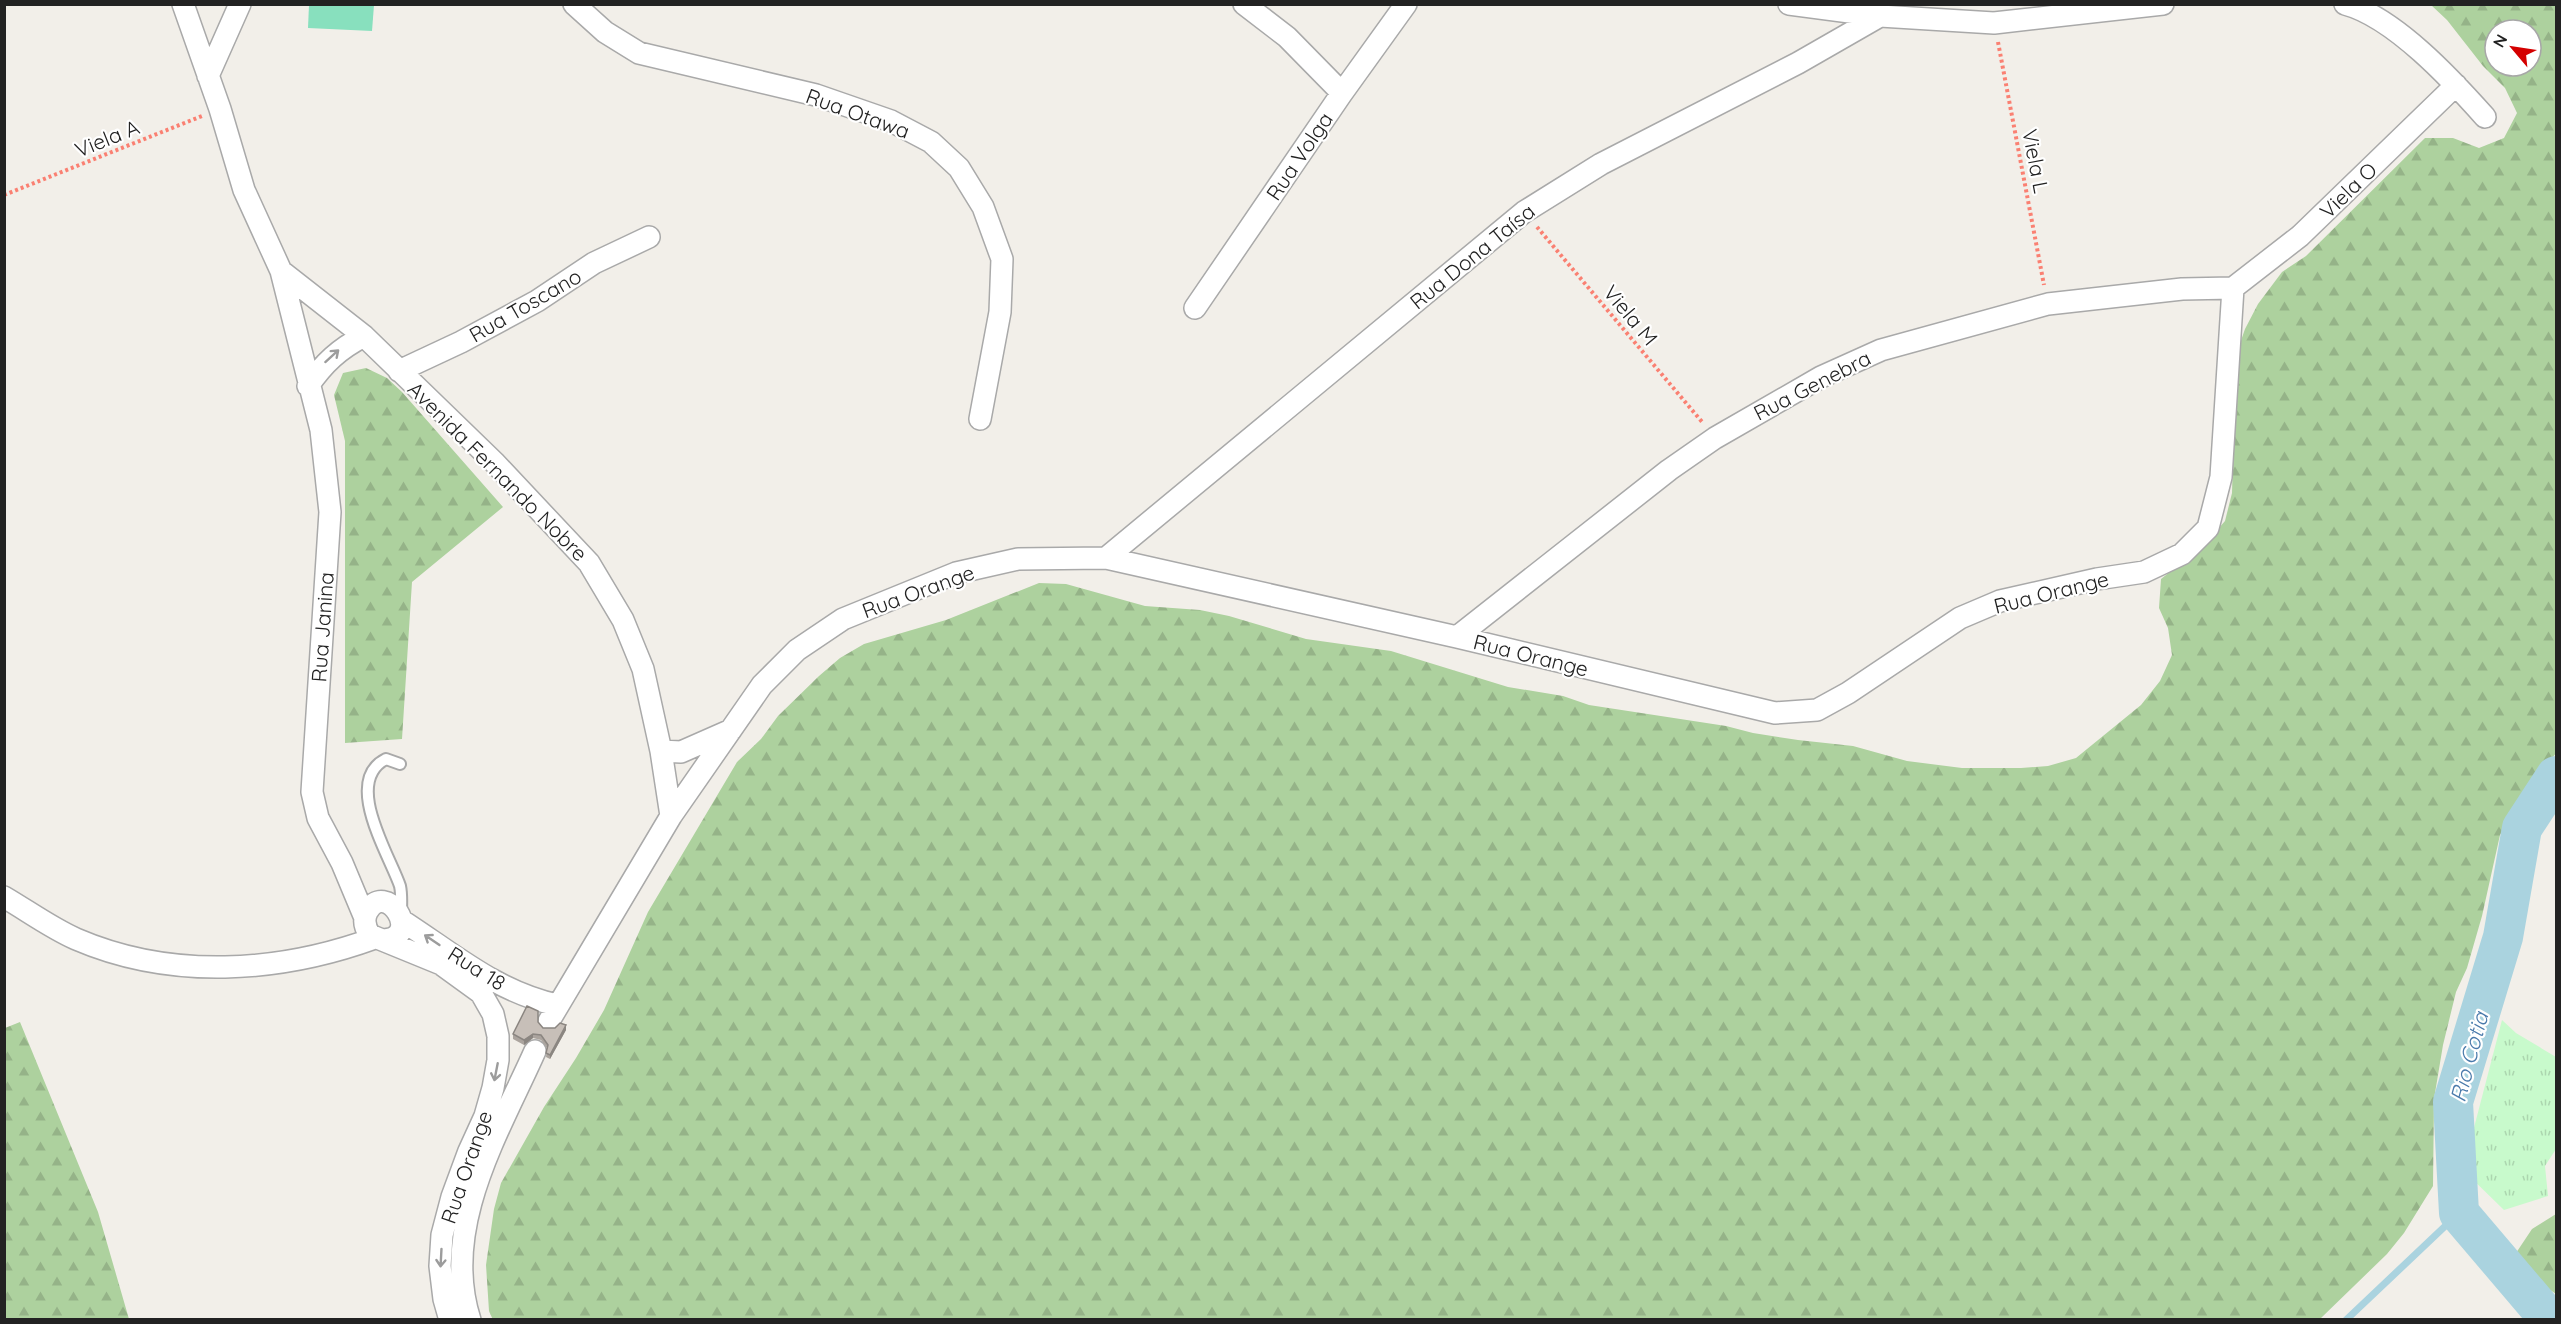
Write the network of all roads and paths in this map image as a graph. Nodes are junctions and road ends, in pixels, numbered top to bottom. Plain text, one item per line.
1 (183, 4) edge
2 (240, 4) edge
3 (574, 4) edge
4 (1244, 4) edge
5 (1406, 4) edge
6 (1789, 4) edge
7 (2163, 4) edge
8 (2345, 4) edge
9 (1880, 16) junction
10 (1994, 23) junction
11 (208, 76) junction
12 (2457, 85) junction
13 (1342, 93) junction
14 (220, 109) junction
15 (2486, 117) dead end
16 (4, 195) edge
17 (1524, 212) junction
18 (650, 237) dead end
19 (281, 271) junction
20 (2233, 288) junction
21 (2048, 304) junction
22 (1194, 308) dead end
23 (364, 336) junction
24 (399, 371) junction
25 (308, 386) junction
26 (980, 419) dead end
27 (1715, 438) junction
28 (1106, 558) junction
29 (1457, 637) junction
30 (734, 728) junction
31 (661, 751) junction
32 (400, 764) dead end
33 (671, 816) junction
34 (342, 863) junction
35 (4, 897) edge
36 (396, 913) junction
37 (372, 930) junction
38 (493, 1014) joint
39 (535, 1051) dead end
40 (450, 1320) edge
41 (470, 1320) edge

1 - 11 street
2 - 11 street
3 - 26 street, Rua Otawa
4 - 13 street
5 - 13 street, Rua Volga
6 - 9 street
7 - 10 street
8 - 12 street
9 - 10 street
9 - 17 street, Rua Dona Taísa
10 - 21 path, Viela L
11 - 14 street, Avenida Fernando Nobre
12 - 15 street
12 - 20 street, Viela O
13 - 22 street, Rua Volga
14 - 16 path, Viela A
14 - 19 street, Avenida Fernando Nobre
17 - 27 path, Viela M
17 - 28 street, Rua Dona Taísa
18 - 24 street, Rua Toscano
19 - 23 street, Avenida Fernando Nobre
19 - 25 street, Rua Janina
20 - 21 street, Rua Genebra
20 - 29 street, Rua Orange
21 - 27 street, Rua Genebra
23 - 24 street, Avenida Fernando Nobre
25 -> 23 street
24 - 31 street, Avenida Fernando Nobre
25 - 34 street, Rua Janina
27 - 29 street, Rua Genebra
28 - 29 street, Rua Orange
28 - 30 street, Rua Orange
30 - 31 street
30 - 33 street, Rua Orange
31 - 33 street, Avenida Fernando Nobre
32 - 36 lane
33 -> 36 street, Rua 18
34 - 36 street, Rua Janina
34 - 37 street, Rua Janina
35 - 37 street
36 - 37 street
36 - 37 street
37 - 38 street, Rua 18
38 -> 40 street, Rua Orange
39 - 41 street, Rua Orange

